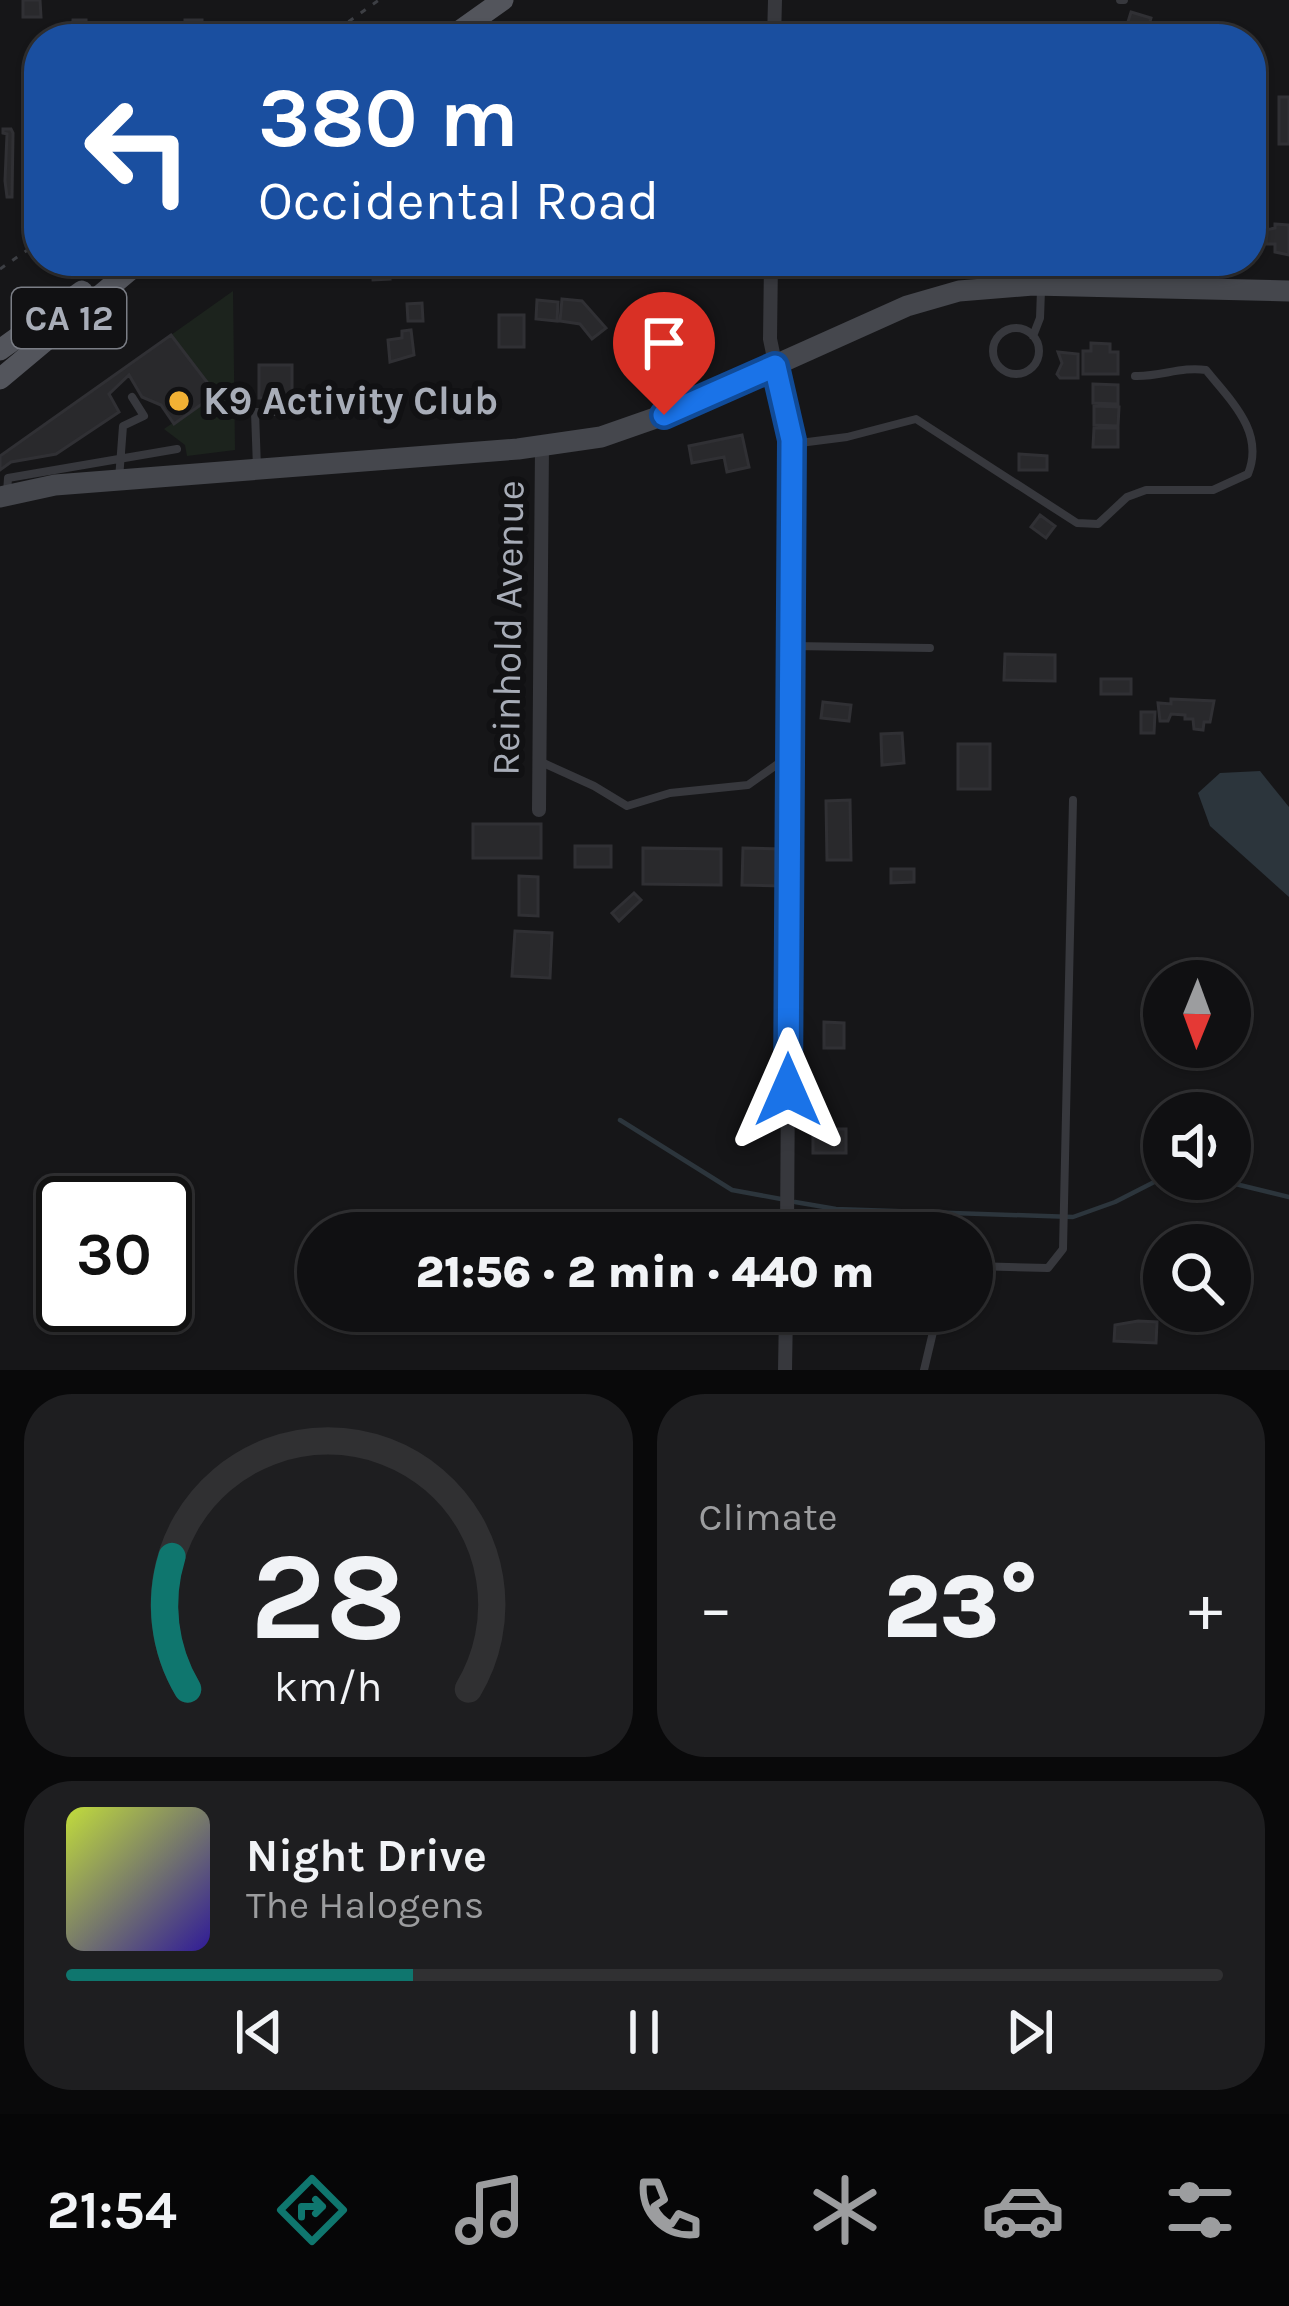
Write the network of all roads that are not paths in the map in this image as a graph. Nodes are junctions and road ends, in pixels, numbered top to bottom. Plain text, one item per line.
1 (503, 0) edge
2 (469, 24) edge
3 (106, 276) edge
4 (123, 276) edge
5 (771, 276) edge
6 (995, 276) edge
7 (1099, 276) edge
8 (1145, 276) edge
9 (1042, 285) junction
10 (996, 286) junction
11 (1099, 287) junction
12 (1145, 288) junction
13 (1289, 291) edge
14 (1034, 336) junction
15 (0, 350) edge
16 (775, 366) junction
17 (1135, 376) dead end
18 (0, 379) edge
19 (132, 397) dead end
20 (282, 412) dead end
21 (792, 444) junction
22 (542, 447) junction
23 (177, 449) dead end
24 (123, 456) junction
25 (256, 470) junction
26 (118, 480) junction
27 (3, 496) edge
28 (790, 646) junction
29 (930, 648) dead end
30 (790, 756) junction
31 (539, 761) junction
32 (1073, 800) dead end
33 (539, 811) dead end
34 (787, 1212) edge
35 (993, 1267) edge
36 (786, 1332) edge
37 (933, 1332) edge
38 (785, 1370) edge
39 (924, 1370) edge

1 - 2 main road
3 - 15 main road, CA 12
4 - 18 main road, CA 12
5 - 16 street
6 - 10 lane
7 - 11 lane
8 - 12 lane
9 - 10 street
9 - 11 street
9 - 14 lane
10 - 16 street
11 - 12 street
12 - 13 street
14 - 14 lane
16 - 21 street
16 - 22 street
17 - 21 lane
19 - 24 lane
20 - 25 lane
21 - 28 street
22 - 25 street
22 - 31 street, Reinhold Avenue
23 - 24 lane
24 - 26 lane
24 - 27 lane
25 - 26 street
26 - 27 street
28 - 29 lane
28 - 30 street
30 - 31 lane
30 - 34 street
31 - 33 street, Reinhold Avenue
32 - 35 lane
36 - 38 street
37 - 39 lane

